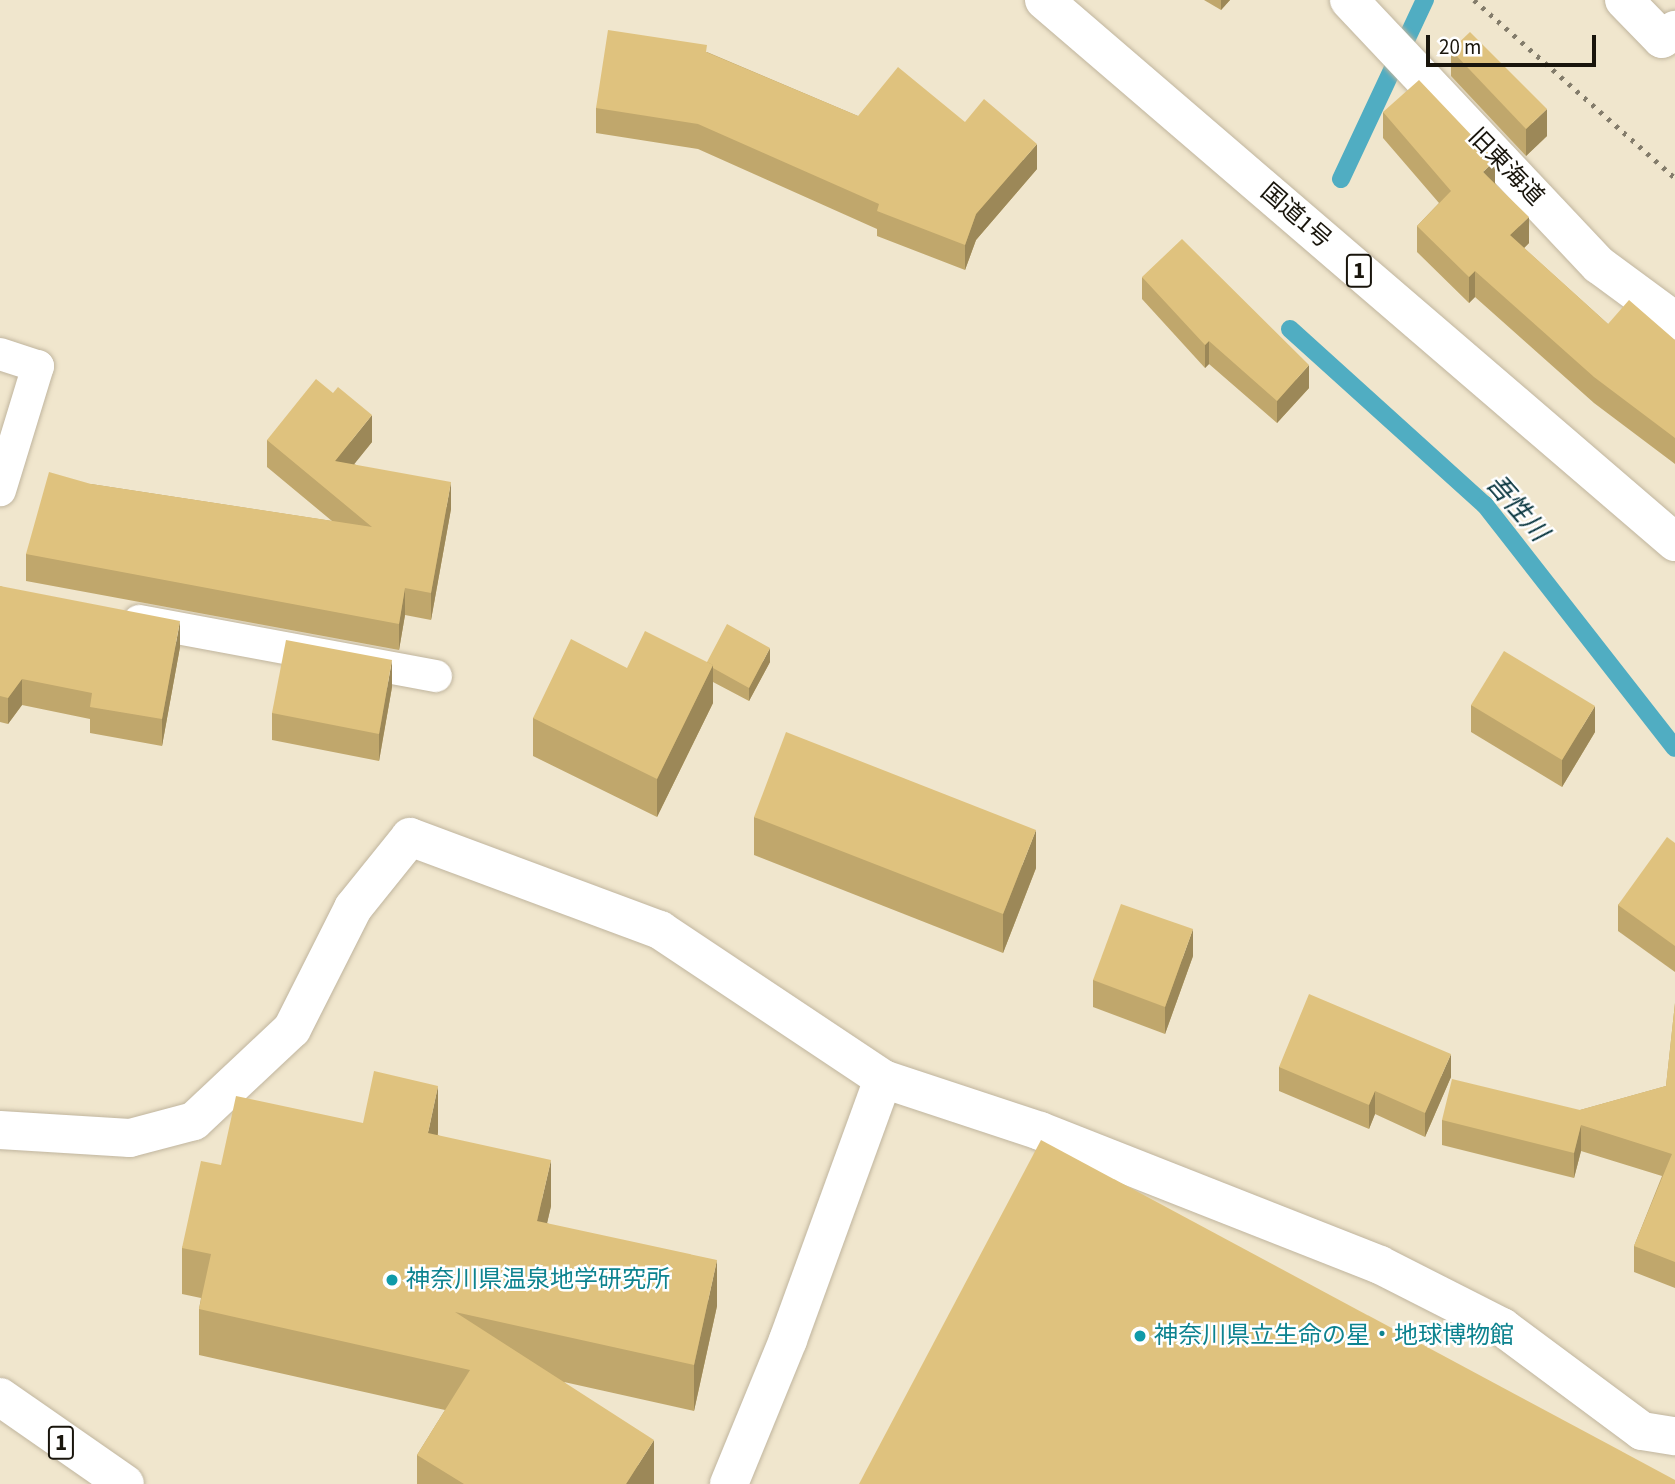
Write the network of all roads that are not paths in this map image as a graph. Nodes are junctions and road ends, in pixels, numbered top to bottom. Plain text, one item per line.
1 (1044, 0) edge
2 (1349, 0) edge
3 (1624, 0) edge
4 (1675, 30) edge
5 (1675, 321) edge
6 (0, 354) edge
7 (0, 490) edge
8 (1675, 542) edge
9 (109, 615) edge
10 (436, 676) dead end
11 (883, 1079) junction
12 (0, 1130) edge
13 (0, 1397) edge
14 (1675, 1436) edge
15 (125, 1484) edge
16 (729, 1484) edge

1 - 8 main road, 国道1号 / 1
2 - 5 main road, 旧東海道
3 - 4 main road
6 - 7 lane
9 - 10 lane
11 - 12 main road
11 - 14 main road
11 - 16 main road
13 - 15 main road, 1

